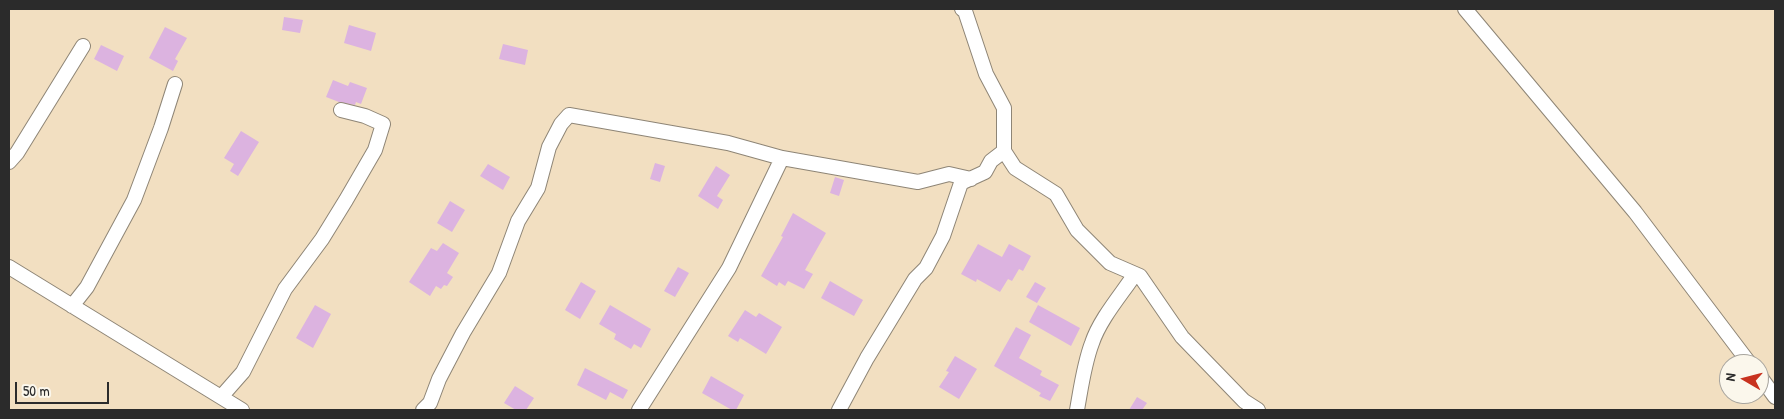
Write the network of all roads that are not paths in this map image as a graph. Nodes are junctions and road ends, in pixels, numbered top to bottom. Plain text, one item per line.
1 (962, 9) edge
2 (1465, 9) edge
3 (83, 46) dead end
4 (175, 84) dead end
5 (341, 110) dead end
6 (1004, 151) junction
7 (782, 158) junction
8 (9, 162) edge
9 (971, 179) junction
10 (9, 267) edge
11 (1135, 274) junction
12 (72, 306) junction
13 (1742, 354) edge
14 (221, 398) junction
15 (242, 410) edge
16 (423, 410) edge
17 (639, 410) edge
18 (839, 410) edge
19 (1077, 410) edge
20 (1258, 410) edge

1 - 6 street
2 - 13 street
3 - 8 street
4 - 12 street
5 - 14 street
6 - 9 street
6 - 11 street
7 - 9 street
7 - 16 street
7 - 17 street
9 - 18 street
10 - 12 street
11 - 19 street
11 - 20 street
12 - 14 street
14 - 15 street

